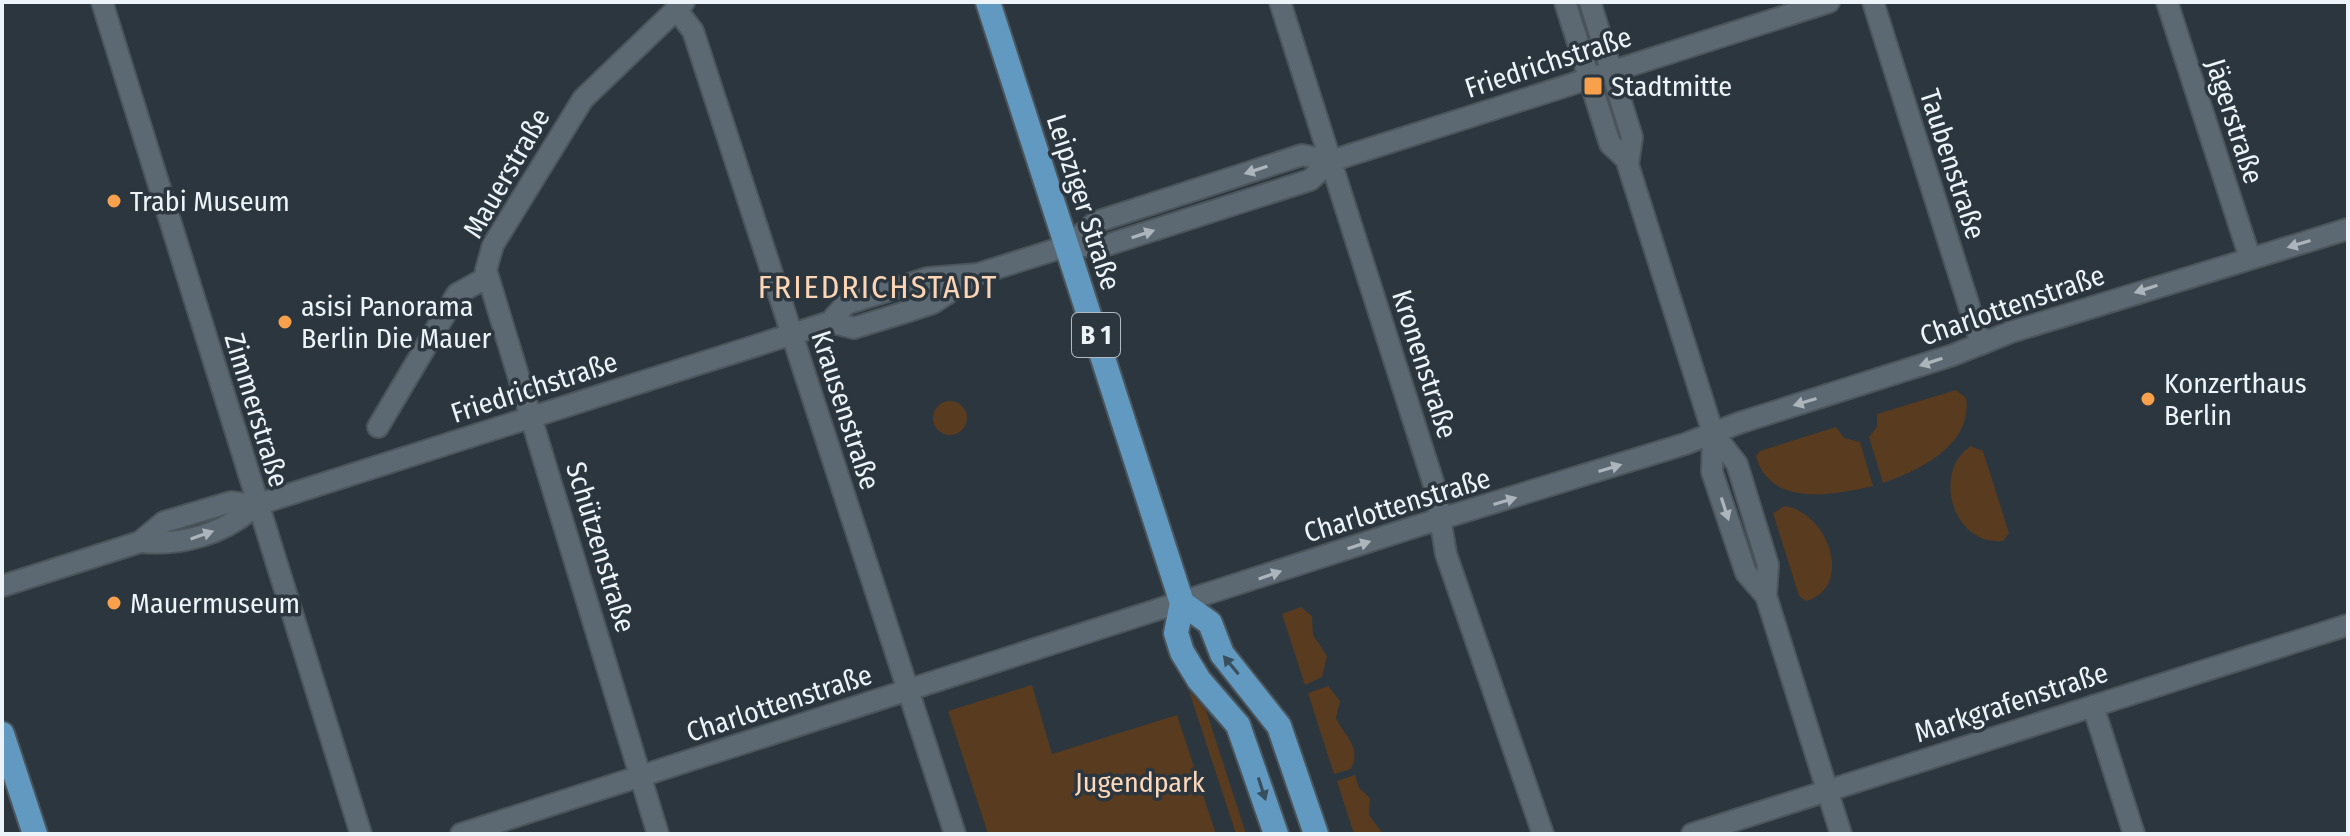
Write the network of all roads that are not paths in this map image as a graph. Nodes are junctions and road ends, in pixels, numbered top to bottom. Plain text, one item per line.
1 (102, 2) edge
2 (988, 2) edge
3 (1280, 2) edge
4 (1565, 2) edge
5 (1590, 2) edge
6 (1829, 2) edge
7 (1873, 2) edge
8 (2167, 2) edge
9 (680, 6) edge
10 (1611, 71) junction
11 (1589, 79) junction
12 (1627, 160) junction
13 (1331, 161) junction
14 (2348, 229) edge
15 (1067, 246) junction
16 (2250, 258) junction
17 (486, 278) junction
18 (792, 334) junction
19 (1981, 344) junction
20 (531, 417) junction
21 (378, 427) dead end
22 (1713, 433) junction
23 (256, 505) junction
24 (1440, 520) junction
25 (2, 586) edge
26 (1182, 603) junction
27 (2348, 625) edge
28 (909, 690) junction
29 (2093, 706) junction
30 (2, 734) edge
31 (641, 777) junction
32 (1827, 790) junction
33 (35, 834) edge
34 (361, 834) edge
35 (461, 834) edge
36 (658, 834) edge
37 (955, 834) edge
38 (1276, 834) edge
39 (1316, 834) edge
40 (1543, 834) edge
41 (1692, 834) edge
42 (1841, 834) edge
43 (2134, 834) edge

1 - 23 street, Zimmerstraße
2 - 15 main road, Leipziger Straße / B 1
3 - 13 street, Kronenstraße
4 - 11 street
5 - 10 street
6 - 10 street, Friedrichstraße
7 - 19 street, Taubenstraße
8 - 16 street, Jägerstraße
9 - 17 street, Mauerstraße
9 - 18 street, Krausenstraße
10 - 11 street, Friedrichstraße
10 - 12 street
11 - 12 street
11 - 13 street, Friedrichstraße
12 - 22 street
13 - 15 street, Friedrichstraße
13 - 24 street, Kronenstraße
14 -> 16 street, Charlottenstraße
15 - 18 street, Friedrichstraße
15 - 26 main road, Leipziger Straße / B 1
16 -> 19 street, Charlottenstraße
17 - 20 street, Schützenstraße
17 - 21 street, Mauerstraße
18 - 20 street, Friedrichstraße
18 - 28 street, Krausenstraße
19 -> 22 street, Charlottenstraße
20 - 23 street, Friedrichstraße
20 - 31 street, Schützenstraße
24 -> 22 street, Charlottenstraße
22 - 32 street
23 - 25 street, Friedrichstraße
23 - 34 street, Zimmerstraße
26 -> 24 street, Charlottenstraße
24 - 40 street, Kronenstraße
26 - 28 street, Charlottenstraße
26 -> 38 main road, Leipziger Straße / B 1
39 -> 26 main road
27 - 29 street, Markgrafenstraße
28 - 31 street, Charlottenstraße
28 - 37 street, Krausenstraße
29 - 32 street, Markgrafenstraße
29 - 43 street
30 - 33 main road
31 - 35 street, Charlottenstraße
31 - 36 street, Schützenstraße
32 - 41 street, Markgrafenstraße
32 - 42 street

